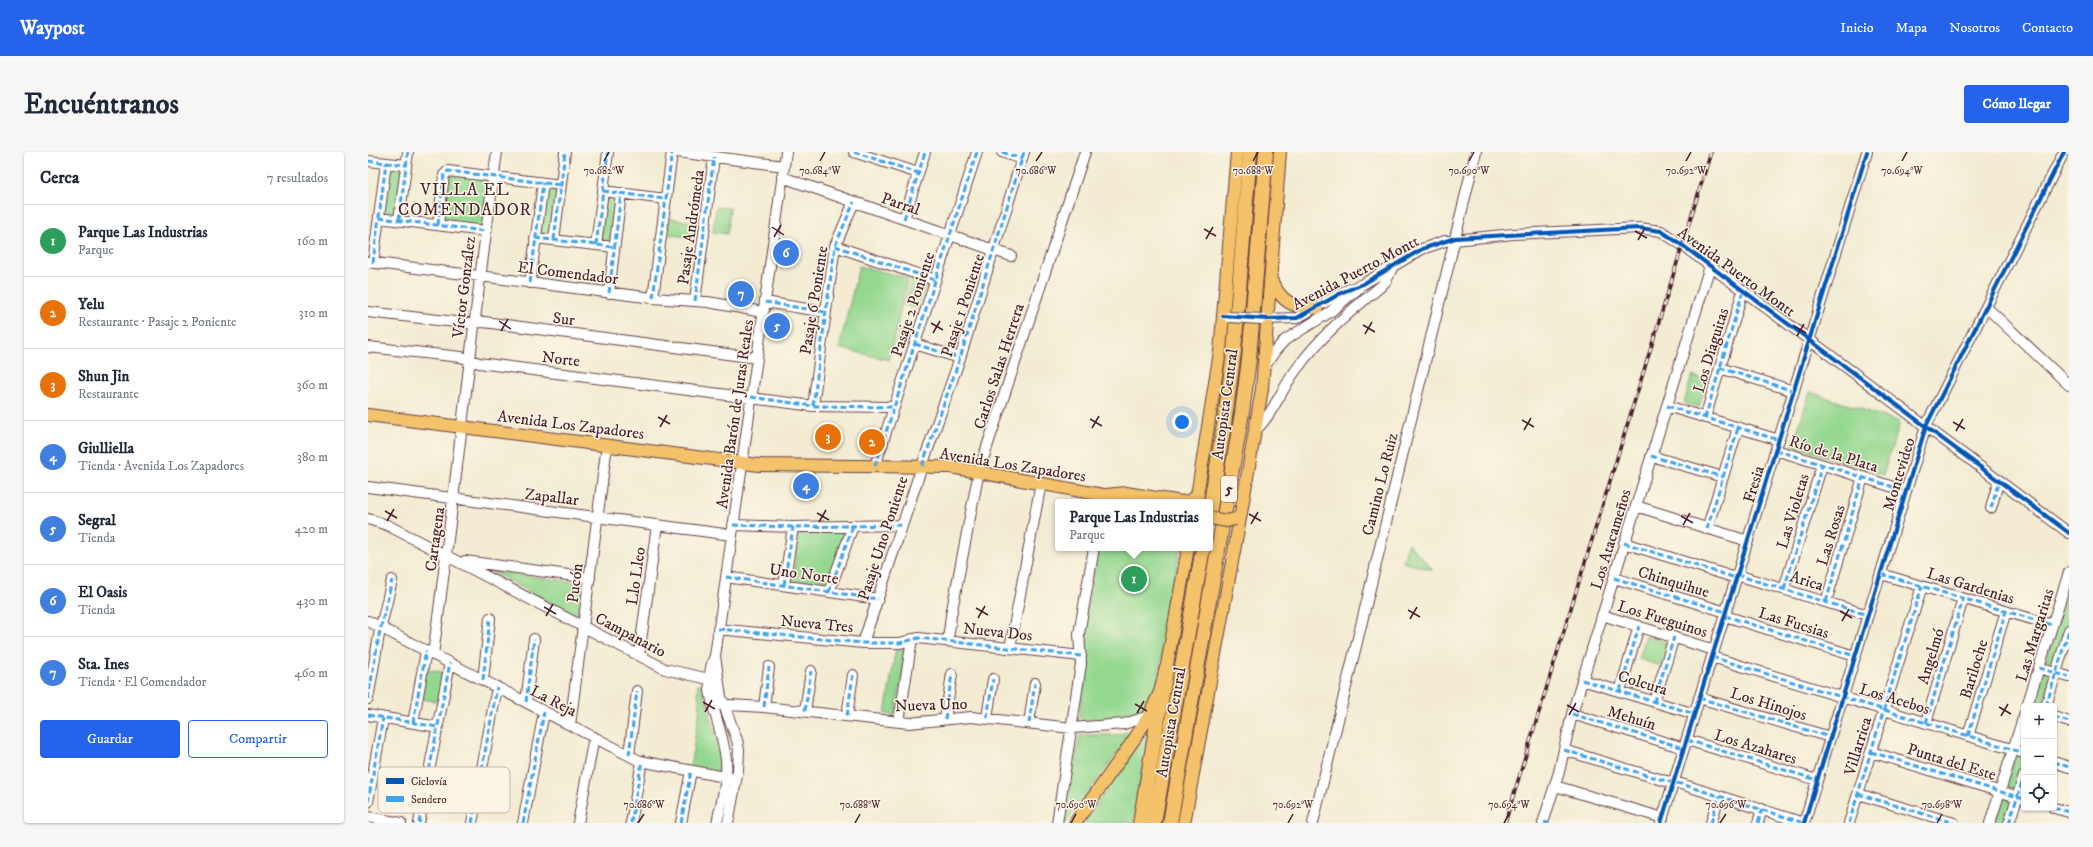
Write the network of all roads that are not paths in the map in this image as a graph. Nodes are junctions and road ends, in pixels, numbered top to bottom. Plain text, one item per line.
1 (408, 152) edge
2 (497, 152) edge
3 (565, 152) edge
4 (608, 152) edge
5 (672, 152) edge
6 (678, 152) edge
7 (786, 152) edge
8 (854, 152) edge
9 (925, 152) edge
10 (977, 152) edge
11 (1002, 152) edge
12 (1085, 152) edge
13 (1237, 152) edge
14 (1250, 152) edge
15 (1266, 152) edge
16 (1280, 152) edge
17 (1476, 152) edge
18 (1867, 152) edge
19 (2064, 152) edge
20 (1023, 155) edge
21 (714, 157) junction
22 (368, 160) edge
23 (386, 163) junction
24 (406, 166) junction
25 (784, 166) junction
26 (918, 173) junction
27 (493, 177) junction
28 (782, 177) junction
29 (542, 183) junction
30 (561, 185) junction
31 (603, 190) junction
32 (621, 193) junction
33 (665, 199) junction
34 (854, 202) junction
35 (379, 218) junction
36 (904, 219) junction
37 (399, 220) junction
38 (438, 225) junction
39 (486, 231) junction
40 (950, 235) junction
41 (536, 238) junction
42 (1455, 238) junction
43 (554, 240) junction
44 (596, 245) junction
45 (835, 246) junction
46 (614, 247) junction
47 (995, 251) junction
48 (1011, 256) dead end
49 (371, 262) edge
50 (1394, 266) junction
51 (1710, 266) junction
52 (479, 276) junction
53 (1271, 279) junction
54 (935, 280) junction
55 (530, 283) junction
56 (1363, 284) junction
57 (1743, 291) junction
58 (609, 293) junction
59 (653, 298) junction
60 (695, 301) junction
61 (764, 307) junction
62 (1986, 307) junction
63 (1317, 308) junction
64 (368, 312) edge
65 (825, 312) junction
66 (1226, 317) junction
67 (1265, 319) junction
68 (474, 323) junction
69 (1810, 339) junction
70 (915, 344) junction
71 (368, 347) edge
72 (757, 358) junction
73 (960, 358) junction
74 (469, 360) junction
75 (1265, 366) junction
76 (1720, 368) junction
77 (2069, 385) edge
78 (1794, 391) junction
79 (751, 397) junction
80 (813, 406) junction
81 (1667, 406) junction
82 (894, 407) junction
83 (368, 415) edge
84 (1706, 418) junction
85 (462, 426) junction
86 (1926, 426) junction
87 (1738, 428) junction
88 (1255, 431) junction
89 (607, 445) junction
90 (1777, 445) junction
91 (1651, 456) junction
92 (742, 463) junction
93 (1822, 464) junction
94 (875, 466) junction
95 (922, 466) junction
96 (979, 471) junction
97 (1723, 477) junction
98 (1864, 477) junction
99 (1999, 480) junction
100 (1041, 483) junction
101 (368, 487) edge
102 (1906, 491) junction
103 (1103, 498) edge
104 (1197, 498) edge
105 (454, 499) junction
106 (1163, 499) edge
107 (1212, 499) edge
108 (1636, 506) junction
109 (1991, 508) dead end
110 (1238, 516) junction
111 (598, 517) junction
112 (368, 519) edge
113 (1213, 519) edge
114 (657, 525) junction
115 (902, 525) junction
116 (853, 526) junction
117 (793, 527) junction
118 (1707, 529) junction
119 (732, 530) junction
120 (2069, 533) edge
121 (1748, 541) junction
122 (1624, 543) junction
123 (1093, 551) edge
124 (1187, 551) edge
125 (1202, 551) edge
126 (447, 555) junction
127 (457, 560) junction
128 (2069, 572) edge
129 (1880, 574) junction
130 (1737, 576) junction
131 (726, 577) junction
132 (590, 578) junction
133 (1614, 578) junction
134 (392, 580) dead end
135 (784, 586) junction
136 (1922, 586) junction
137 (1784, 589) junction
138 (829, 592) junction
139 (878, 598) junction
140 (1963, 599) junction
141 (1826, 602) junction
142 (2006, 612) junction
143 (1725, 614) junction
144 (1602, 615) junction
145 (1868, 615) junction
146 (490, 618) dead end
147 (368, 621) edge
148 (2052, 625) junction
149 (583, 626) junction
150 (1639, 626) junction
151 (381, 628) junction
152 (718, 629) junction
153 (2069, 630) edge
154 (1674, 637) junction
155 (534, 639) dead end
156 (912, 639) junction
157 (948, 641) junction
158 (863, 643) junction
159 (1010, 648) junction
160 (430, 653) junction
161 (1713, 653) junction
162 (639, 655) junction
163 (714, 656) junction
164 (1081, 656) junction
165 (1855, 656) junction
166 (371, 659) edge
167 (450, 663) junction
168 (769, 667) dead end
169 (2039, 668) junction
170 (1166, 670) junction
171 (811, 671) dead end
172 (2056, 673) junction
173 (952, 674) dead end
174 (853, 675) dead end
175 (2069, 677) edge
176 (993, 679) dead end
177 (483, 680) junction
178 (709, 680) junction
179 (1582, 680) junction
180 (1035, 683) dead end
181 (497, 688) junction
182 (637, 691) dead end
183 (1620, 691) junction
184 (1842, 697) junction
185 (1700, 698) junction
186 (368, 699) edge
187 (526, 702) junction
188 (1654, 702) junction
189 (2028, 703) edge
190 (2047, 703) edge
191 (712, 704) junction
192 (723, 705) junction
193 (764, 707) junction
194 (1884, 710) junction
195 (805, 711) junction
196 (544, 712) junction
197 (1572, 714) junction
198 (1695, 714) junction
199 (368, 715) edge
200 (847, 716) junction
201 (1149, 716) junction
202 (383, 718) junction
203 (987, 718) junction
204 (2057, 718) edge
205 (945, 719) junction
206 (900, 722) junction
207 (2069, 722) edge
208 (413, 723) junction
209 (1029, 723) junction
210 (1926, 723) junction
211 (570, 725) junction
212 (2021, 725) edge
213 (438, 727) junction
214 (1072, 728) junction
215 (1968, 736) junction
216 (594, 737) junction
217 (1830, 737) junction
218 (1686, 744) junction
219 (1564, 750) junction
220 (2013, 750) junction
221 (1871, 752) junction
222 (2021, 752) edge
223 (629, 755) junction
224 (642, 761) junction
225 (2057, 763) edge
226 (2069, 766) edge
227 (430, 767) edge
228 (482, 767) edge
229 (691, 770) junction
230 (726, 777) junction
231 (736, 779) junction
232 (1817, 780) junction
233 (1674, 782) junction
234 (1555, 786) junction
235 (2000, 791) junction
236 (1858, 794) junction
237 (1719, 796) junction
238 (2021, 798) edge
239 (368, 802) edge
240 (1762, 809) junction
241 (2057, 809) edge
242 (2069, 812) edge
243 (421, 813) edge
244 (474, 813) edge
245 (368, 817) edge
246 (1662, 820) edge
247 (401, 823) edge
248 (419, 823) edge
249 (472, 823) edge
250 (524, 823) edge
251 (578, 823) edge
252 (630, 823) edge
253 (681, 823) edge
254 (717, 823) edge
255 (728, 823) edge
256 (1057, 823) edge
257 (1075, 823) edge
258 (1140, 823) edge
259 (1154, 823) edge
260 (1170, 823) edge
261 (1184, 823) edge
262 (1313, 823) edge
263 (1545, 823) edge
264 (1711, 823) edge
265 (1758, 823) edge
266 (1804, 823) edge
267 (1849, 823) edge
268 (1954, 823) edge
269 (1990, 823) edge
270 (2009, 823) edge

1 - 24 street
2 - 27 street, Víctor González
3 - 30 street
4 - 31 street
5 - 33 street
6 - 21 street
7 - 25 street, Avenida Barón de Juras Reales
8 - 26 street
9 - 26 street
10 - 40 street, Pasaje 2 Poniente
11 - 20 street
12 - 96 street, Carlos Salas Herrera
13 - 66 main road
14 - 107 highway, Autopista Central / 5
15 - 260 highway, Autopista Central / 5
16 - 53 main road
17 - 42 street, Camino Lo Ruiz
18 - 69 street, Fresia
19 - 62 street, Montevideo
20 - 47 street, Pasaje 1 Poniente
21 - 25 street
21 - 60 street, Pasaje Andrómeda
22 - 23 street
23 - 24 street
23 - 35 street
24 - 37 street
25 - 28 street, Avenida Barón de Juras Reales
26 - 36 street
27 - 29 street
27 - 38 street
27 - 39 street, Víctor González
28 - 34 street, Parral
28 - 61 street, Avenida Barón de Juras Reales
29 - 30 street
29 - 41 street
30 - 43 street
31 - 32 street
31 - 44 street
32 - 33 street
32 - 46 street
33 - 59 street
34 - 36 street, Parral
34 - 45 street, Pasaje 6 Poniente
35 - 37 street
35 - 49 street
36 - 40 street, Parral
37 - 38 street
38 - 39 street
39 - 52 street, Víctor González
40 - 47 street, Parral
40 - 54 street, Pasaje 2 Poniente
41 - 43 street
41 - 55 street
42 - 50 street, Avenida Puerto Montt
42 - 51 street, Avenida Puerto Montt
42 - 262 street, Camino Lo Ruiz
43 - 44 street
44 - 46 street
45 - 54 street
45 - 65 street, Pasaje 6 Poniente
46 - 58 street
47 - 48 street, Parral
47 - 73 street, Pasaje 1 Poniente
49 - 52 street, El Comendador
50 - 56 street, Avenida Puerto Montt
50 - 88 street
51 - 57 street, Avenida Puerto Montt
51 - 81 street, Los Atacameños
52 - 55 street, El Comendador
52 - 68 street, Víctor González
53 - 63 main road
53 - 67 main road
54 - 70 street, Pasaje 2 Poniente
55 - 58 street, El Comendador
56 - 63 street, Avenida Puerto Montt
56 - 75 street, Avenida Puerto Montt
57 - 69 street, Avenida Puerto Montt
57 - 76 street, Los Diaguitas
58 - 59 street, El Comendador
59 - 60 street, El Comendador
60 - 61 street, El Comendador
61 - 65 street, El Comendador
61 - 72 street, Avenida Barón de Juras Reales
62 - 77 street
62 - 86 street, Montevideo
63 - 67 street, Avenida Puerto Montt
64 - 68 street, Sur
65 - 80 street, Pasaje 6 Poniente
66 - 67 street, Avenida Puerto Montt, bridge
66 - 104 main road
67 - 75 main road
68 - 72 street, Sur
68 - 74 street, Víctor González
69 - 78 street, Fresia
69 - 86 street, Avenida Puerto Montt
70 - 73 street
70 - 82 street, Pasaje 2 Poniente
71 - 74 street, Norte
72 - 79 street, Avenida Barón de Juras Reales
73 - 95 street, Pasaje 1 Poniente
74 - 79 street, Norte
74 - 85 street, Víctor González
75 - 88 main road
76 - 78 street
76 - 84 street, Los Diaguitas
78 - 90 street, Fresia
79 - 80 street, Norte
79 - 92 street, Avenida Barón de Juras Reales
80 - 82 street, Norte
81 - 84 street, Río de la Plata
81 - 91 street, Los Atacameños
82 - 94 street, Pasaje 2 Poniente
83 - 85 main road, Avenida Los Zapadores
84 - 87 street, Río de la Plata
85 - 89 main road, Avenida Los Zapadores
85 - 105 street, Cartagena
86 - 99 street, Avenida Puerto Montt
86 - 102 street, Montevideo
87 - 90 street, Río de la Plata
87 - 97 street
88 - 110 main road
89 - 92 main road, Avenida Los Zapadores
89 - 111 street, Pucón
90 - 93 street, Río de la Plata
90 - 121 street, Fresia
91 - 97 street
91 - 108 street, Los Atacameños
92 - 94 main road, Avenida Los Zapadores
92 - 119 street, Avenida Barón de Juras Reales
93 - 98 street, Río de la Plata
93 - 137 street, Las Violetas
94 - 95 main road, Avenida Los Zapadores
95 - 96 main road, Avenida Los Zapadores
95 - 115 street, Pasaje Uno Poniente
96 - 100 main road, Avenida Los Zapadores
96 - 157 street, Carlos Salas Herrera
97 - 118 street
98 - 102 street, Río de la Plata
98 - 141 street, Las Rosas
99 - 109 street
99 - 120 street, Avenida Puerto Montt
100 - 103 main road, Avenida Los Zapadores
100 - 159 street
101 - 105 street, Zapallar
102 - 129 street, Montevideo
103 - 106 main road, Avenida Los Zapadores
105 - 111 street, Zapallar
105 - 126 street, Cartagena
108 - 118 street
108 - 122 street, Los Atacameños
110 - 113 main road, bridge
110 - 261 main road
111 - 114 street, Zapallar
111 - 132 street, Pucón
112 - 126 street, Campanario
114 - 119 street, Zapallar
114 - 162 street, Llo Lleo
115 - 116 street, Zapallar
115 - 139 street, Pasaje Uno Poniente
116 - 117 street, Zapallar
116 - 138 street
117 - 119 street, Zapallar
117 - 135 street
118 - 121 street
119 - 131 street, Avenida Barón de Juras Reales
121 - 130 street, Fresia
122 - 130 street, Arica
122 - 133 street, Los Atacameños
123 - 164 street
124 - 170 main road
125 - 259 highway, Autopista Central
126 - 127 street, Campanario
126 - 160 street, Cartagena
127 - 132 street, Campanario
127 - 149 street, Campanario
128 - 148 street, Las Margaritas
129 - 136 street, Las Gardenias
129 - 145 street, Montevideo
130 - 137 street, Arica
130 - 143 street, Fresia
131 - 135 street, Uno Norte
131 - 152 street, Avenida Barón de Juras Reales
132 - 149 street, Pucón
133 - 143 street, Chinquihue
133 - 144 street, Los Atacameños
134 - 151 street
135 - 138 street, Uno Norte
136 - 140 street, Las Gardenias
136 - 194 street, Villarrica
137 - 141 street, Arica
138 - 139 street, Uno Norte
139 - 158 street, Pasaje Uno Poniente
140 - 142 street, Las Gardenias
140 - 210 street, Angelmó
141 - 145 street, Arica
142 - 148 street, Las Gardenias
142 - 215 street, Bariloche
143 - 161 street, Fresia
143 - 165 street, Las Fucsias
144 - 150 street, Los Fueguinos
144 - 179 street, Los Atacameños
145 - 165 street, Montevideo
146 - 177 street
147 - 151 street, La Reja
148 - 169 street, Las Margaritas
149 - 162 street, Campanario
149 - 211 street, Pucón
150 - 154 street, Los Fueguinos
150 - 183 street
151 - 160 street, La Reja
151 - 166 street
152 - 158 street, Nueva Tres
152 - 163 street, Avenida Barón de Juras Reales
153 - 172 street, Las Margaritas
154 - 161 street, Los Fueguinos
154 - 188 street
155 - 187 street
156 - 157 street, Nueva Dos
156 - 158 street, Nueva Tres
156 - 206 street
157 - 159 street, Nueva Dos
159 - 164 street, Nueva Dos
160 - 167 street, La Reja
160 - 208 street, Cartagena
161 - 184 street, Los Acebos
161 - 185 street, Fresia
162 - 178 street, Campanario
163 - 178 street, Avenida Barón de Juras Reales
163 - 192 street, Avenida Barón de Juras Reales
164 - 214 street
165 - 184 street, Montevideo
166 - 186 street
167 - 177 street, La Reja
167 - 213 street
168 - 193 street
169 - 172 street
169 - 189 street, Las Margaritas
170 - 201 main road
170 - 258 highway
171 - 195 street
172 - 175 street
172 - 190 street, Las Margaritas
173 - 205 street
174 - 200 street
176 - 203 street
177 - 181 street, La Reja
178 - 191 street, Avenida Barón de Juras Reales
179 - 183 street, Colcura
179 - 197 street, Los Atacameños
180 - 209 street
181 - 187 street, La Reja
181 - 228 street
182 - 223 street
183 - 188 street, Colcura
184 - 194 street, Los Acebos
184 - 217 street, Montevideo
185 - 198 street, Fresia
185 - 217 street, Los Hinojos
187 - 196 street, La Reja
188 - 198 street, Colcura
191 - 192 street, Nueva Uno
191 - 230 street, Avenida Barón de Juras Reales
192 - 193 street, Nueva Uno
192 - 231 street, Avenida Barón de Juras Reales
193 - 195 street, Nueva Uno
194 - 210 street, Los Acebos
194 - 221 street, Villarrica
195 - 200 street, Nueva Uno
196 - 211 street, La Reja
196 - 250 street
197 - 218 street, Mehuín
197 - 219 street, Los Atacameños
198 - 218 street, Fresia
199 - 202 street
200 - 206 street, Nueva Uno
201 - 214 street, Nueva Uno
201 - 257 main road
202 - 208 street
202 - 239 street
203 - 205 street, Nueva Uno
203 - 209 street, Nueva Uno
204 - 207 street
205 - 206 street, Nueva Uno
208 - 213 street
209 - 214 street, Nueva Uno
210 - 215 street, Los Acebos
211 - 216 street, La Reja
212 - 220 street
213 - 227 street
214 - 256 street
215 - 220 street, Los Acebos
216 - 223 street, La Reja
216 - 251 street
217 - 232 street, Montevideo
218 - 232 street, Los Azahares
218 - 233 street, Fresia
219 - 233 street
219 - 234 street, Los Atacameños
220 - 222 street, Los Acebos
220 - 235 street
221 - 235 street, Punta del Este
221 - 236 street, Villarrica
223 - 224 street, La Reja
224 - 229 street, La Reja
224 - 252 street
225 - 226 street
229 - 230 street, La Reja
229 - 253 street
230 - 231 street, La Reja
230 - 254 street, Avenida Barón de Juras Reales
231 - 255 street, Avenida Barón de Juras Reales
232 - 266 street, Montevideo
233 - 237 street
233 - 246 street, Fresia
234 - 246 street
234 - 263 street, Los Atacameños
235 - 238 street, Punta del Este
235 - 269 street
236 - 267 street, Villarrica
236 - 268 street
237 - 240 street
237 - 264 street
238 - 270 street
240 - 265 street
240 - 266 street
241 - 242 street
243 - 248 street
244 - 249 street
245 - 247 street

